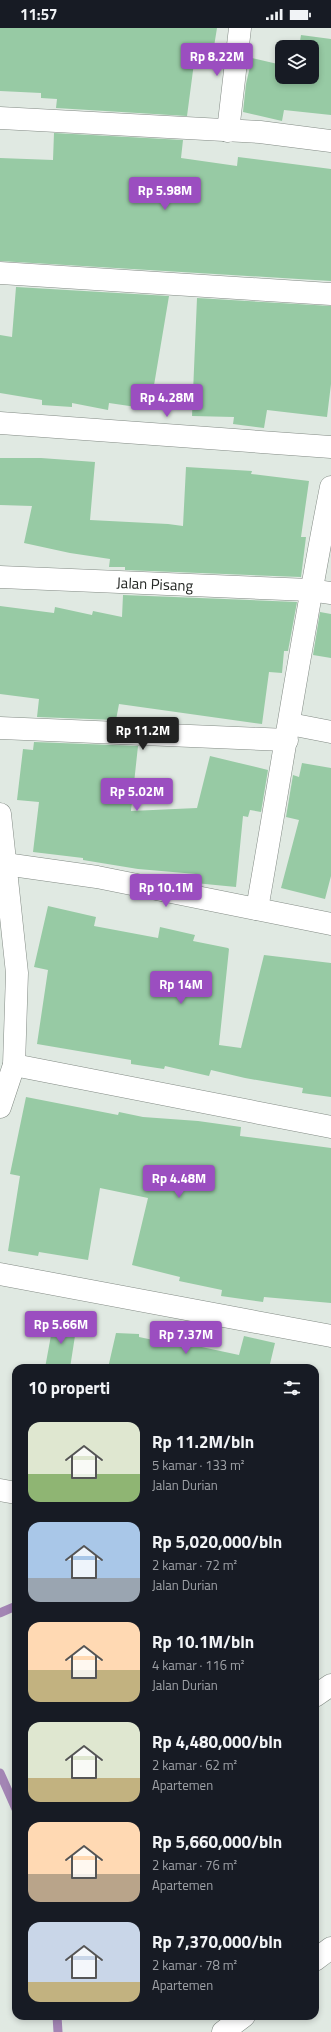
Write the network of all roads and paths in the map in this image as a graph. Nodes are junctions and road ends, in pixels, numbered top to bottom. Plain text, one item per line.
1 (240, 28) edge
2 (0, 118) edge
3 (228, 130) junction
4 (331, 142) edge
5 (0, 273) edge
6 (331, 294) edge
7 (0, 423) edge
8 (331, 447) edge
9 (331, 487) edge
10 (0, 577) edge
11 (321, 591) edge
12 (0, 728) edge
13 (289, 732) junction
14 (331, 732) edge
15 (0, 814) edge
16 (5, 864) junction
17 (257, 909) junction
18 (331, 924) edge
19 (14, 1065) junction
20 (0, 1107) edge
21 (331, 1127) edge
22 (0, 1274) edge
23 (331, 1336) edge
24 (0, 1490) edge
25 (12, 1492) edge
26 (331, 1686) edge
27 (319, 1694) edge
28 (239, 2020) edge
29 (223, 2032) edge

1 - 3 street
2 - 3 street
3 - 4 street
5 - 6 street
7 - 8 street
9 - 11 street
10 - 11 street, Jalan Pisang
11 - 13 street
12 - 13 street
13 - 14 street
13 - 17 street
15 - 16 street
16 - 17 street
16 - 19 street
17 - 18 street
19 - 20 street
19 - 21 street
22 - 23 street
24 - 25 street
26 - 27 street
28 - 29 street

